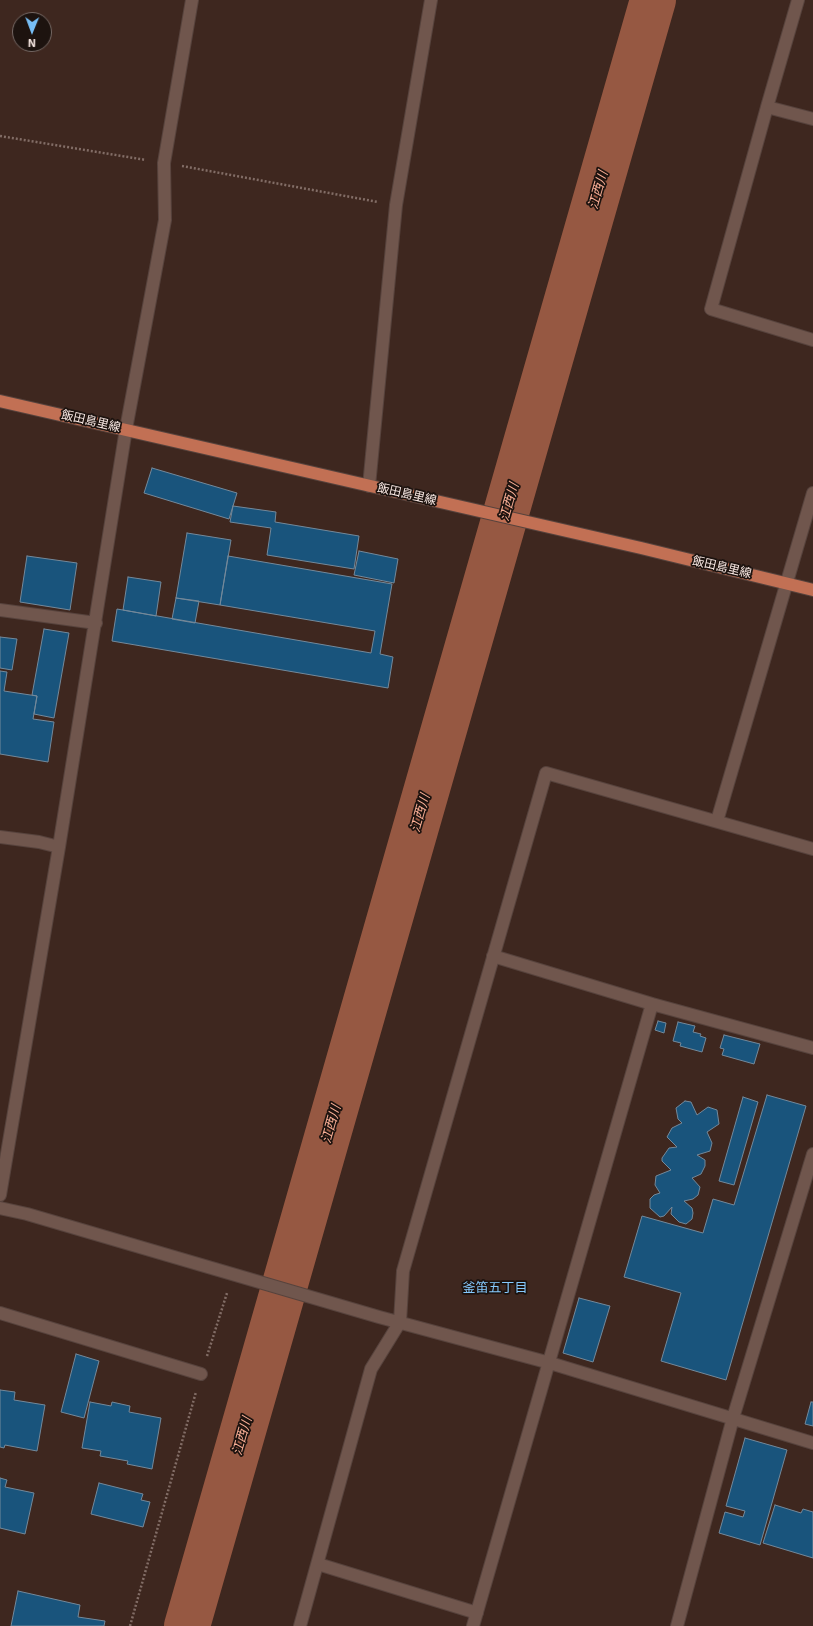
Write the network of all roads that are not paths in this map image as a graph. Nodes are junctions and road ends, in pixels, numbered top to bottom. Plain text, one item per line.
1 (192, 0) edge
2 (431, 0) edge
3 (798, 0) edge
4 (767, 107) junction
5 (813, 119) edge
6 (813, 340) edge
7 (0, 401) edge
8 (126, 430) junction
9 (369, 486) junction
10 (813, 493) edge
11 (787, 582) junction
12 (813, 590) edge
13 (0, 610) edge
14 (96, 623) junction
15 (717, 821) junction
16 (0, 837) edge
17 (59, 847) junction
18 (813, 849) edge
19 (493, 956) junction
20 (652, 1004) junction
21 (813, 1048) edge
22 (5, 1135) edge
23 (813, 1154) edge
24 (0, 1195) edge
25 (0, 1208) edge
26 (0, 1313) edge
27 (400, 1322) junction
28 (550, 1363) junction
29 (201, 1374) road end
30 (733, 1418) junction
31 (813, 1443) edge
32 (318, 1564) junction
33 (476, 1613) junction
34 (300, 1626) edge
35 (473, 1626) edge
36 (677, 1626) edge

1 - 8 street
2 - 9 street
3 - 4 street
4 - 5 street
4 - 6 street
7 - 8 main road, 飯田島里線
8 - 9 main road, 飯田島里線
8 - 14 street
9 - 11 main road, 飯田島里線
10 - 11 street
11 - 12 main road, 飯田島里線
11 - 15 street
13 - 14 street
14 - 17 street
15 - 18 street
15 - 19 street
16 - 17 street
17 - 22 street
19 - 20 street
19 - 27 street
20 - 21 street
20 - 28 street
22 - 24 street
23 - 30 street
25 - 27 street
26 - 29 street
27 - 28 street
27 - 32 street
28 - 30 street
28 - 33 street
30 - 31 street
30 - 36 street
32 - 33 street
32 - 34 street
33 - 35 street

